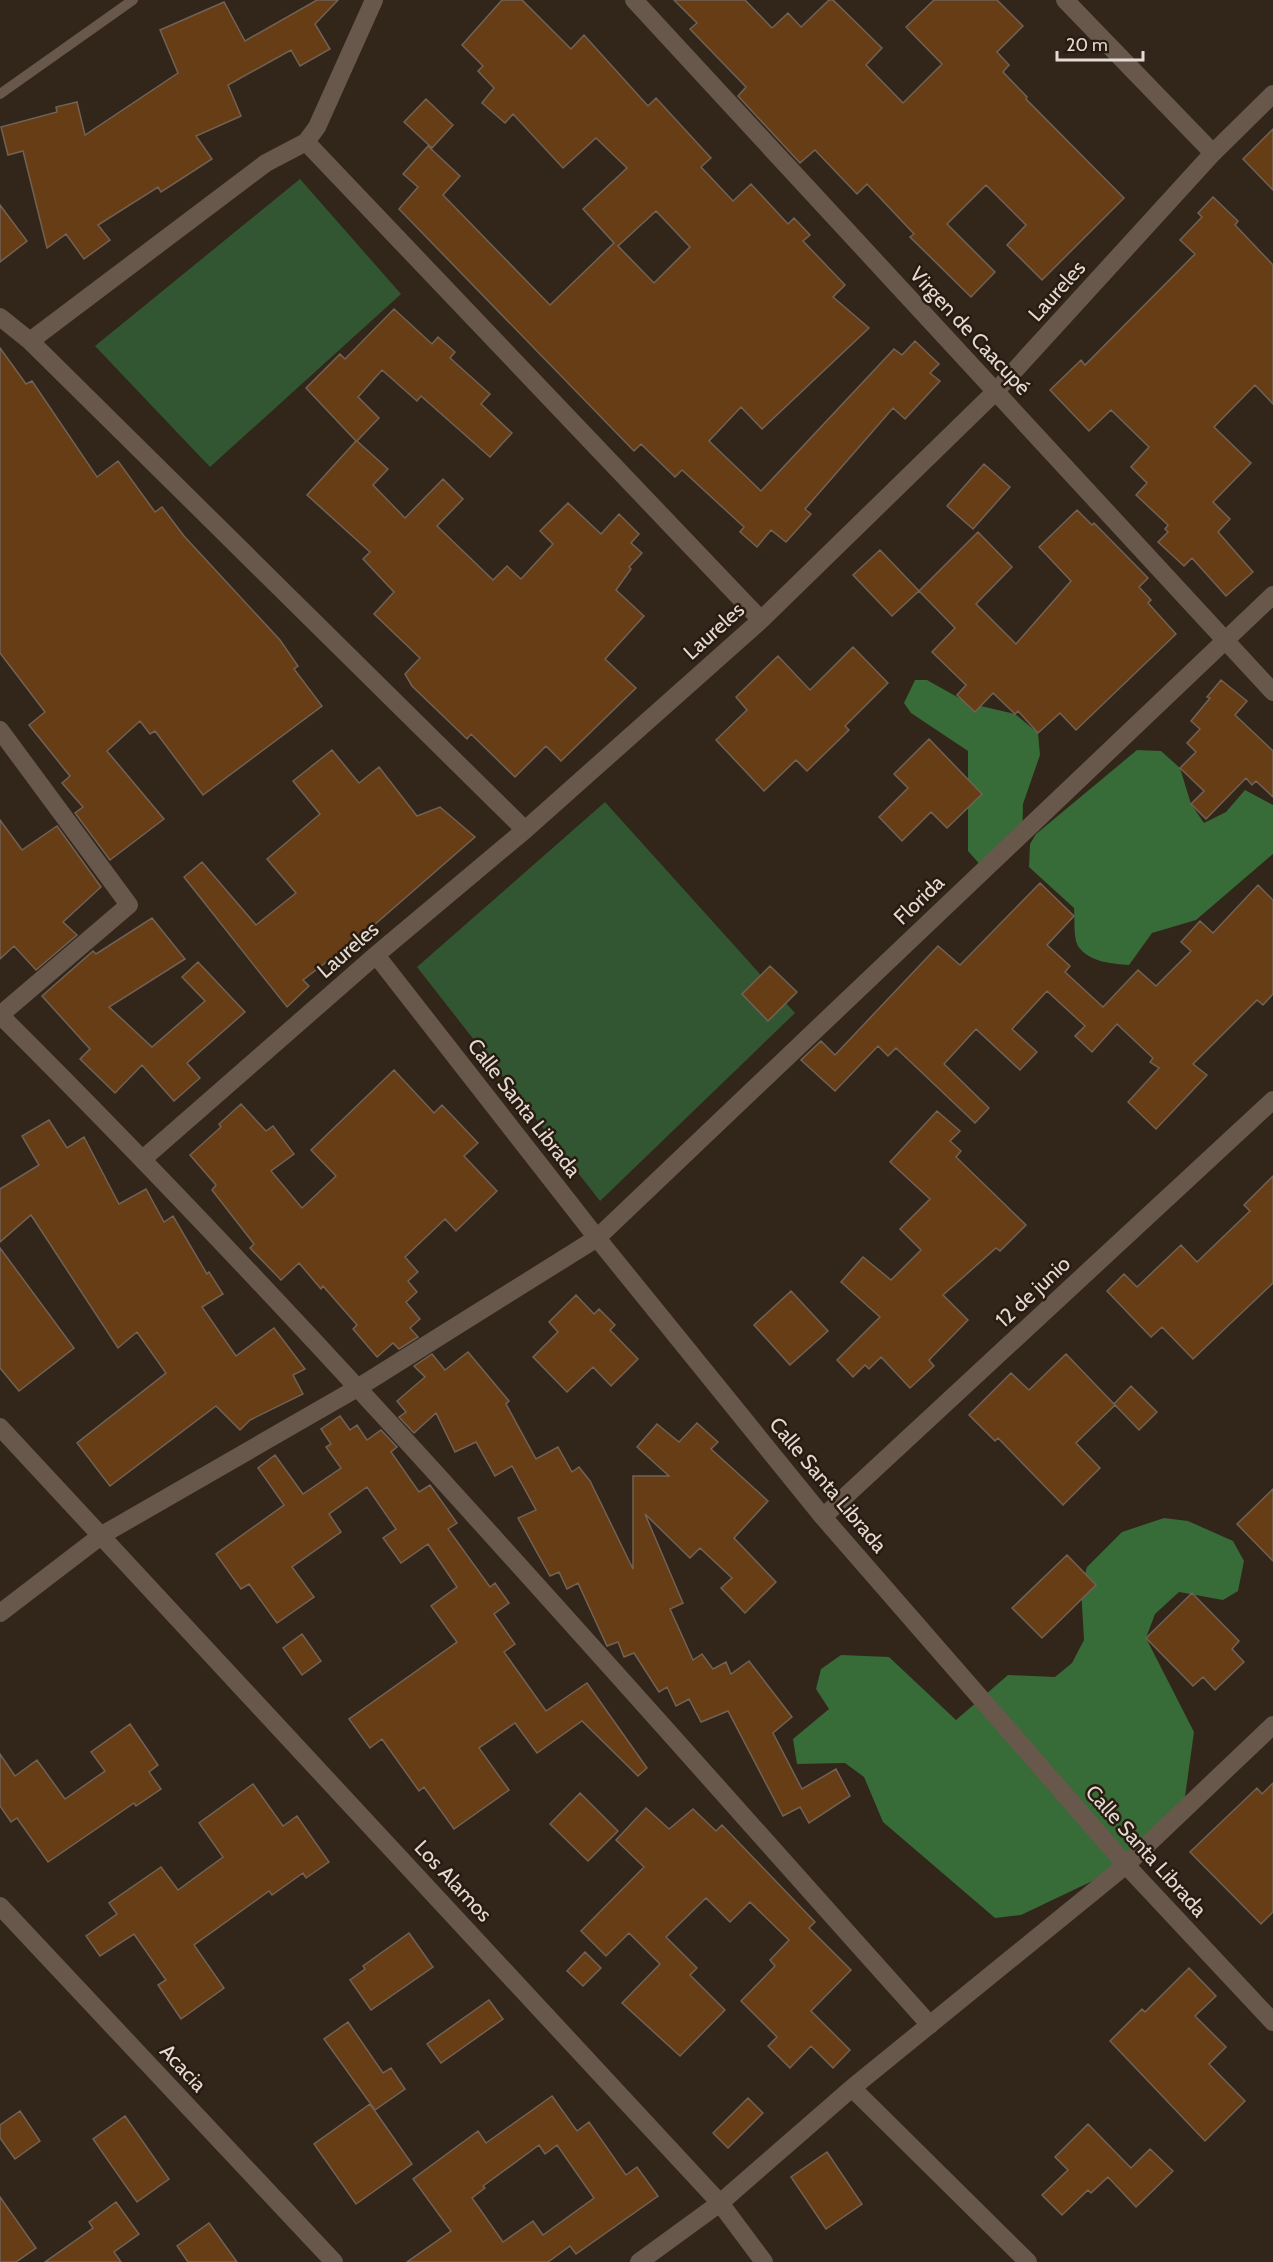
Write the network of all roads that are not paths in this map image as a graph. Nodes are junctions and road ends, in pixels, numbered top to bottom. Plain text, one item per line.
1 (133, 0) edge
2 (374, 0) edge
3 (634, 0) edge
4 (1065, 0) edge
5 (0, 93) edge
6 (1273, 94) edge
7 (306, 142) junction
8 (1214, 153) junction
9 (0, 317) edge
10 (30, 341) junction
11 (995, 392) junction
12 (1273, 595) edge
13 (761, 620) junction
14 (1224, 641) junction
15 (1273, 692) edge
16 (0, 730) edge
17 (525, 830) junction
18 (376, 955) junction
19 (0, 1015) edge
20 (1273, 1100) edge
21 (144, 1158) junction
22 (597, 1238) junction
23 (359, 1387) junction
24 (0, 1427) edge
25 (823, 1517) junction
26 (102, 1535) junction
27 (0, 1613) edge
28 (1273, 1725) edge
29 (1126, 1865) junction
30 (0, 1906) edge
31 (1273, 2022) edge
32 (930, 2025) junction
33 (852, 2088) junction
34 (720, 2203) junction
35 (334, 2262) edge
36 (639, 2262) edge
37 (764, 2262) edge
38 (1028, 2262) edge

1 - 5 lane
2 - 7 street
3 - 11 street, Virgen de Caacupé
4 - 8 street
6 - 8 street, Laureles
7 - 10 street
7 - 13 street
8 - 11 street, Laureles
9 - 10 street
10 - 17 street
11 - 13 street, Laureles
11 - 14 street, Virgen de Caacupé
12 - 14 street, Florida
13 - 17 street, Laureles
14 - 15 street, Virgen de Caacupé
14 - 22 street, Florida
16 - 19 street
17 - 18 street, Laureles
18 - 21 street, Laureles
18 - 22 street, Calle Santa Librada
19 - 21 street
20 - 25 street, 12 de junio
21 - 23 street
22 - 23 street, Florida
22 - 25 street, Calle Santa Librada
23 - 26 street, Florida
23 - 32 street
24 - 26 street, Los Alamos
25 - 29 street, Calle Santa Librada
26 - 27 street, Florida
26 - 34 street, Los Alamos
28 - 29 street
29 - 31 street, Calle Santa Librada
29 - 32 street
30 - 35 street, Acacia
32 - 33 street
33 - 34 street
33 - 38 street
34 - 36 street
34 - 37 street, Los Alamos

